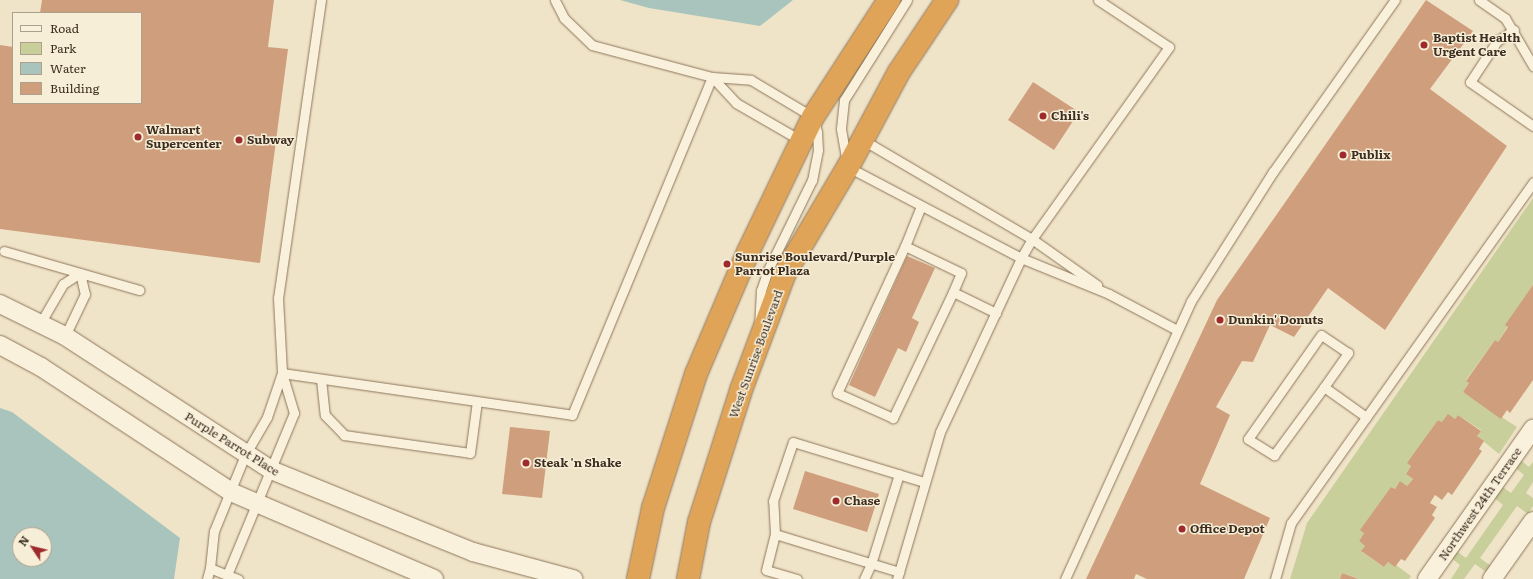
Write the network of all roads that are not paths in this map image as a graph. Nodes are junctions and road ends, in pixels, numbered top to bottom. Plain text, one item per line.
1 (321, 0) edge
2 (555, 0) edge
3 (889, 0) edge
4 (907, 0) edge
5 (947, 0) edge
6 (1098, 0) edge
7 (1395, 0) edge
8 (1479, 0) edge
9 (1514, 30) junction
10 (1533, 66) edge
11 (712, 77) junction
12 (812, 117) junction
13 (1533, 126) edge
14 (800, 140) junction
15 (863, 140) junction
16 (848, 167) junction
17 (1533, 182) edge
18 (921, 206) junction
19 (1032, 239) junction
20 (905, 246) junction
21 (4, 251) dead end
22 (1022, 258) junction
23 (80, 273) junction
24 (139, 290) dead end
25 (953, 292) junction
26 (1109, 294) junction
27 (0, 304) edge
28 (996, 313) junction
29 (41, 322) junction
30 (1177, 330) junction
31 (65, 336) junction
32 (760, 339) junction
33 (0, 345) edge
34 (282, 373) junction
35 (321, 379) junction
36 (1324, 387) junction
37 (477, 401) junction
38 (1366, 417) junction
39 (1533, 429) edge
40 (245, 455) junction
41 (271, 470) junction
42 (899, 474) junction
43 (924, 482) junction
44 (231, 492) junction
45 (254, 504) junction
46 (1533, 521) edge
47 (775, 534) junction
48 (871, 564) junction
49 (210, 568) junction
50 (227, 575) junction
51 (898, 576) edge
52 (208, 579) edge
53 (238, 579) edge
54 (434, 579) edge
55 (573, 579) edge
56 (638, 579) edge
57 (688, 579) edge
58 (797, 579) edge
59 (864, 579) edge
60 (1065, 579) edge
61 (1275, 579) edge
62 (1427, 579) edge
63 (1492, 579) edge

1 - 34 lane
2 - 11 lane
3 - 12 highway
4 - 16 lane
5 - 15 highway, West Sunrise Boulevard
6 - 19 lane
7 - 30 lane
8 - 9 lane
9 - 10 lane
9 - 13 lane
11 - 12 lane
11 - 14 lane
11 - 37 lane
12 - 14 highway
12 - 32 lane
14 - 56 highway
15 - 16 highway, West Sunrise Boulevard
15 - 19 lane
16 - 18 lane
16 - 32 highway, West Sunrise Boulevard
17 - 38 lane
18 - 20 lane
18 - 22 lane
19 - 22 lane
19 - 26 lane
20 - 25 lane
20 - 25 lane
21 - 23 lane
22 - 26 lane
22 - 28 lane
23 - 24 lane
23 - 29 lane
23 - 31 lane
25 - 28 lane
26 - 30 lane
27 - 29 street, Purple Parrot Place
28 - 43 lane
29 - 31 street, Purple Parrot Place
30 - 60 lane
31 - 40 street, Purple Parrot Place
32 - 57 highway, West Sunrise Boulevard
33 - 44 street
34 - 35 lane
34 - 40 lane
34 - 41 lane
35 - 37 lane
35 - 37 lane
36 - 36 lane
36 - 38 lane
38 - 61 lane
39 - 62 street, Northwest 24th Terrace
40 - 41 street, Purple Parrot Place
40 - 44 lane
41 - 45 lane
41 - 55 street, Purple Parrot Place
42 - 43 lane
42 - 47 lane
42 - 48 lane
43 - 51 lane
44 - 45 street
44 - 49 lane
45 - 50 lane
45 - 54 street
46 - 63 street
47 - 48 lane
47 - 58 lane
48 - 51 lane
48 - 59 lane
49 - 50 lane
49 - 52 lane
50 - 53 lane

